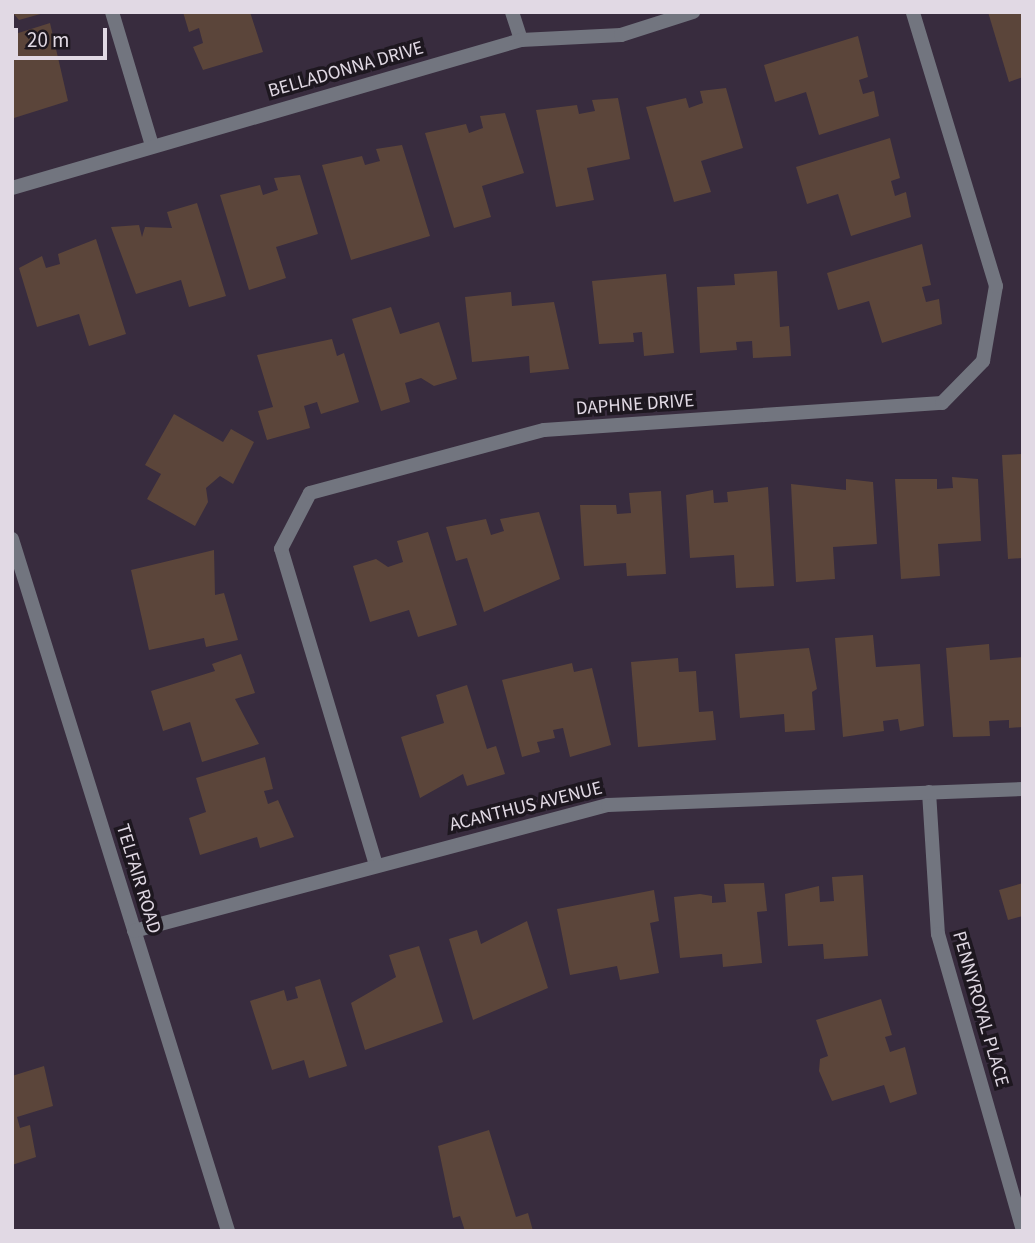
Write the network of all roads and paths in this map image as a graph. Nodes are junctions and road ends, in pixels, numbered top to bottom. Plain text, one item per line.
1 (112, 12) edge
2 (512, 12) edge
3 (694, 12) edge
4 (913, 12) edge
5 (521, 40) junction
6 (152, 145) junction
7 (12, 188) edge
8 (12, 539) edge
9 (1023, 789) edge
10 (929, 792) junction
11 (376, 865) junction
12 (134, 931) junction
13 (228, 1231) edge
14 (1023, 1231) edge

1 - 6 street
2 - 5 street
3 - 5 street, BELLADONNA DRIVE
4 - 11 street, DAPHNE DRIVE
5 - 6 street, BELLADONNA DRIVE
6 - 7 street, BELLADONNA DRIVE
8 - 12 street, TELFAIR ROAD
9 - 10 street, ACANTHUS AVENUE
10 - 11 street, ACANTHUS AVENUE
10 - 14 street, PENNYROYAL PLACE
11 - 12 street, ACANTHUS AVENUE
12 - 13 street, TELFAIR ROAD

